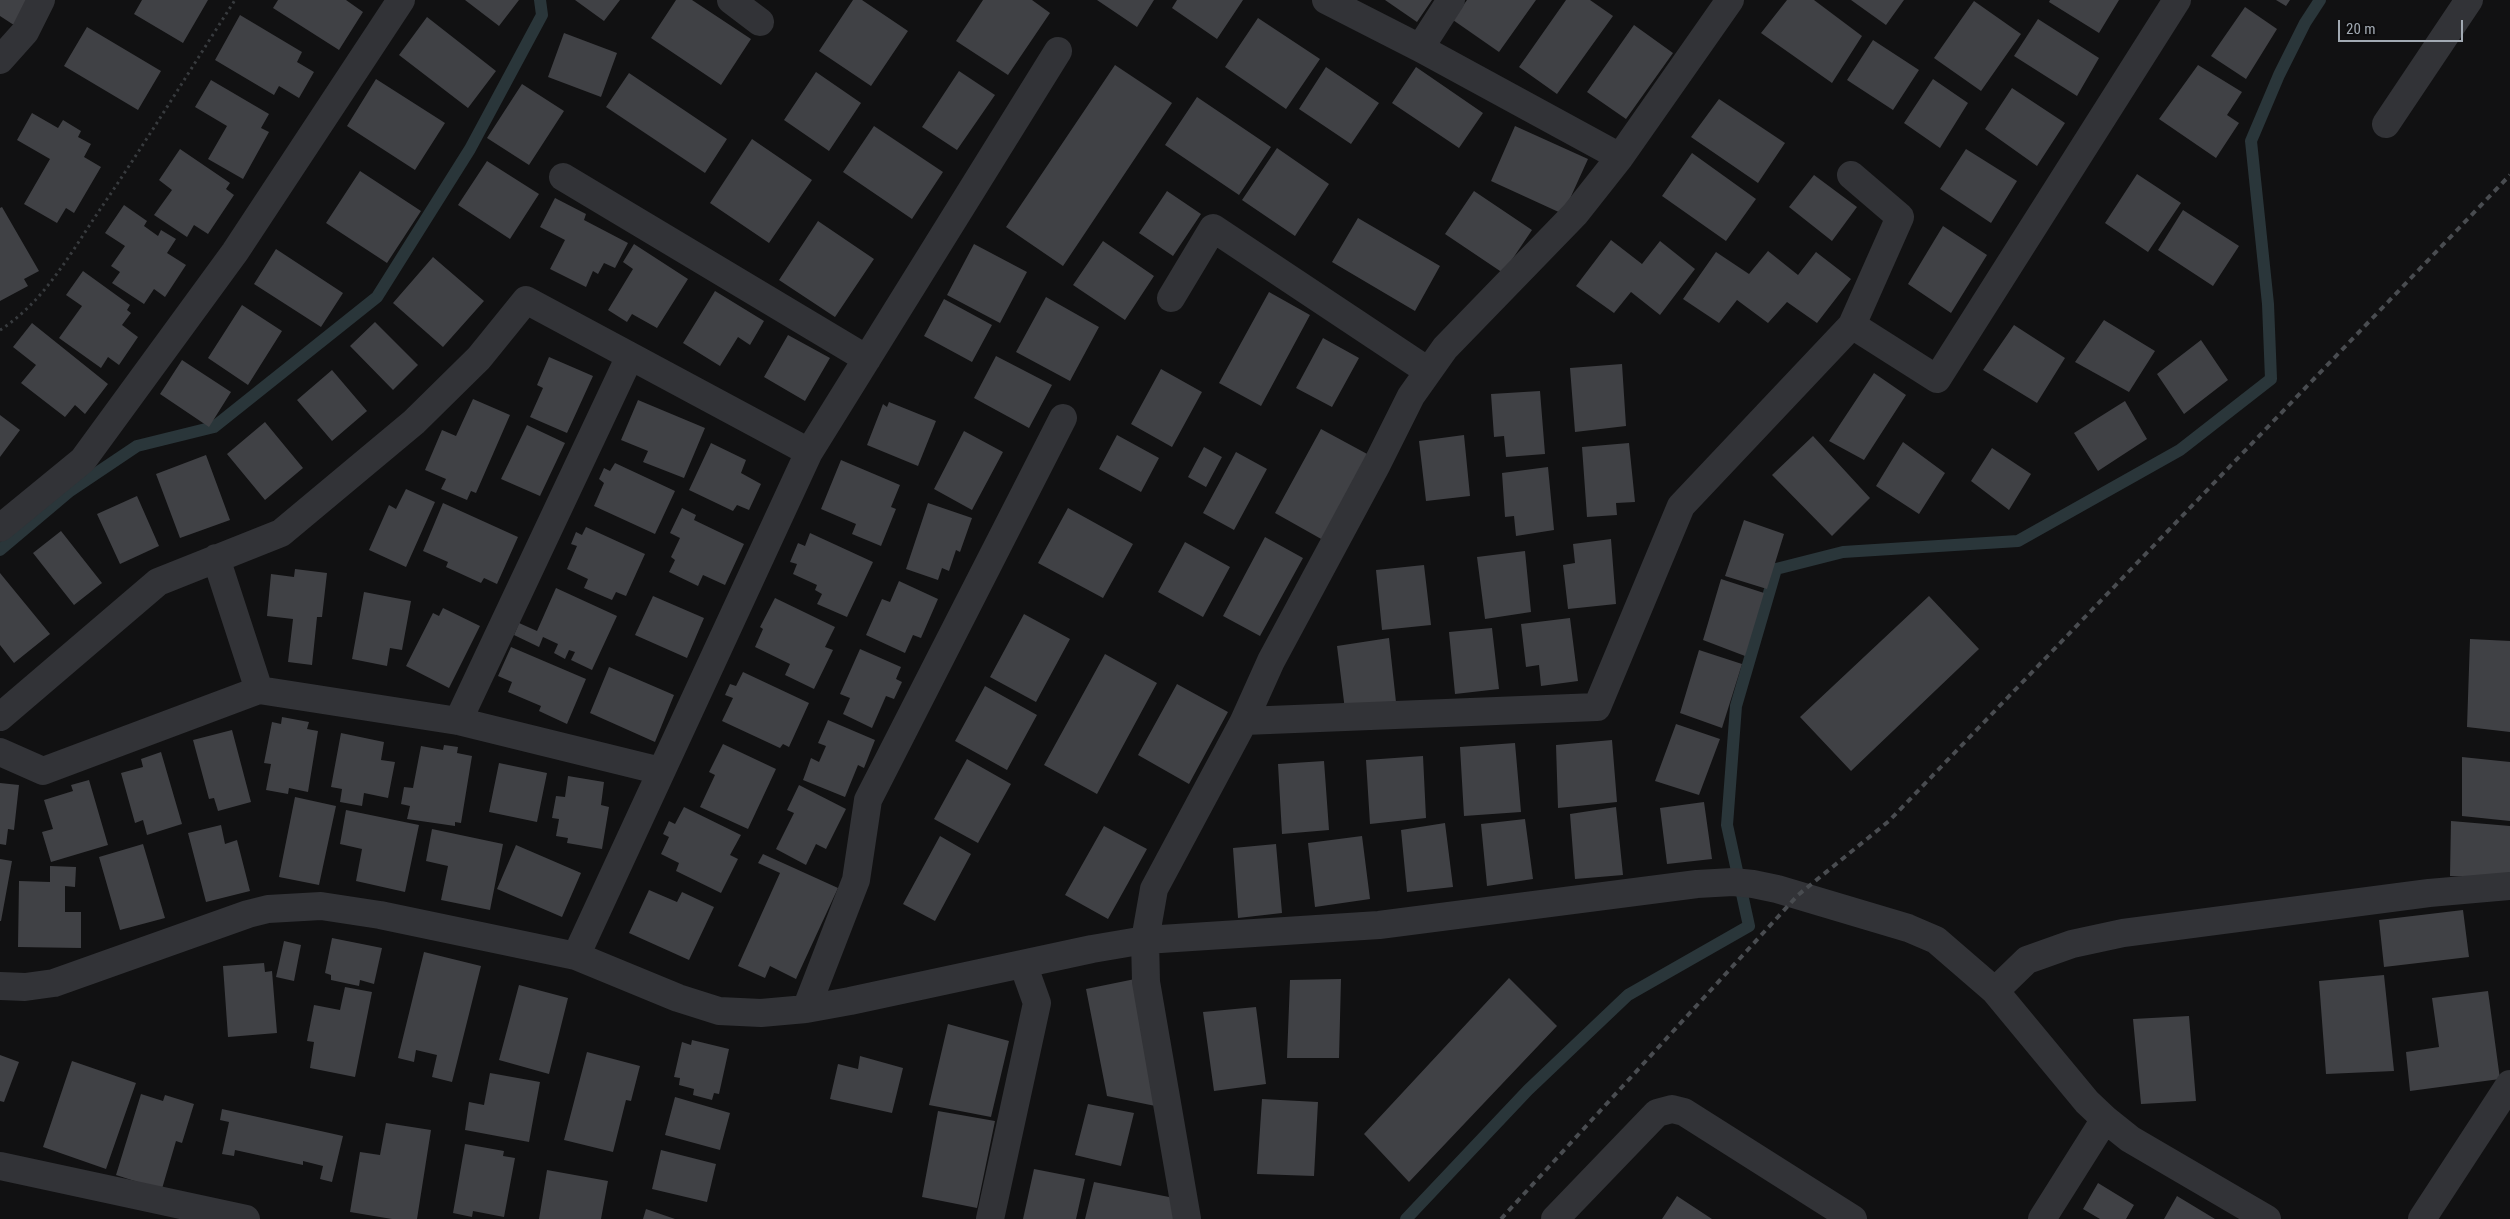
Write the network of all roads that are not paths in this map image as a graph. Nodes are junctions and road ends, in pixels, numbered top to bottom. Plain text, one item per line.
1 (41, 0) edge
2 (401, 0) edge
3 (731, 0) edge
4 (1326, 0) edge
5 (1452, 0) edge
6 (1730, 0) edge
7 (2177, 0) edge
8 (2468, 0) edge
9 (760, 22) dead end
10 (1420, 48) junction
11 (1058, 51) dead end
12 (0, 60) edge
13 (2386, 124) dead end
14 (1620, 157) junction
15 (1851, 175) dead end
16 (563, 177) dead end
17 (1171, 298) dead end
18 (1852, 325) junction
19 (630, 356) junction
20 (867, 359) junction
21 (1428, 371) junction
22 (1063, 418) dead end
23 (810, 452) junction
24 (0, 528) edge
25 (216, 558) junction
26 (259, 690) junction
27 (0, 717) edge
28 (458, 720) junction
29 (1244, 721) junction
30 (0, 752) edge
31 (661, 771) junction
32 (2510, 886) edge
33 (1145, 940) junction
34 (576, 956) junction
35 (1023, 964) junction
36 (0, 986) edge
37 (1995, 991) junction
38 (806, 1009) junction
39 (2510, 1084) edge
40 (2105, 1119) junction
41 (0, 1166) edge
42 (246, 1219) edge
43 (990, 1219) edge
44 (1187, 1219) edge
45 (1555, 1219) edge
46 (1854, 1219) edge
47 (2042, 1219) edge
48 (2267, 1219) edge
49 (2422, 1219) edge

1 - 12 street
2 - 24 street
3 - 9 street
4 - 10 street
5 - 10 street
6 - 14 street
7 - 18 street
8 - 13 street
10 - 14 street
11 - 20 street
14 - 21 street
15 - 18 street
16 - 20 street
17 - 21 street
18 - 29 street
19 - 23 street
19 - 25 street
19 - 28 street
20 - 23 street
21 - 29 street
22 - 38 street
23 - 31 street
25 - 26 street
25 - 27 street
26 - 28 street
26 - 30 street
28 - 31 street
29 - 33 street
31 - 34 street
32 - 37 street
33 - 35 street
33 - 37 street
33 - 44 street
34 - 36 street
34 - 38 street
35 - 38 street
35 - 43 street
37 - 40 street
39 - 49 street
40 - 47 street
40 - 48 street
41 - 42 street
45 - 46 street

